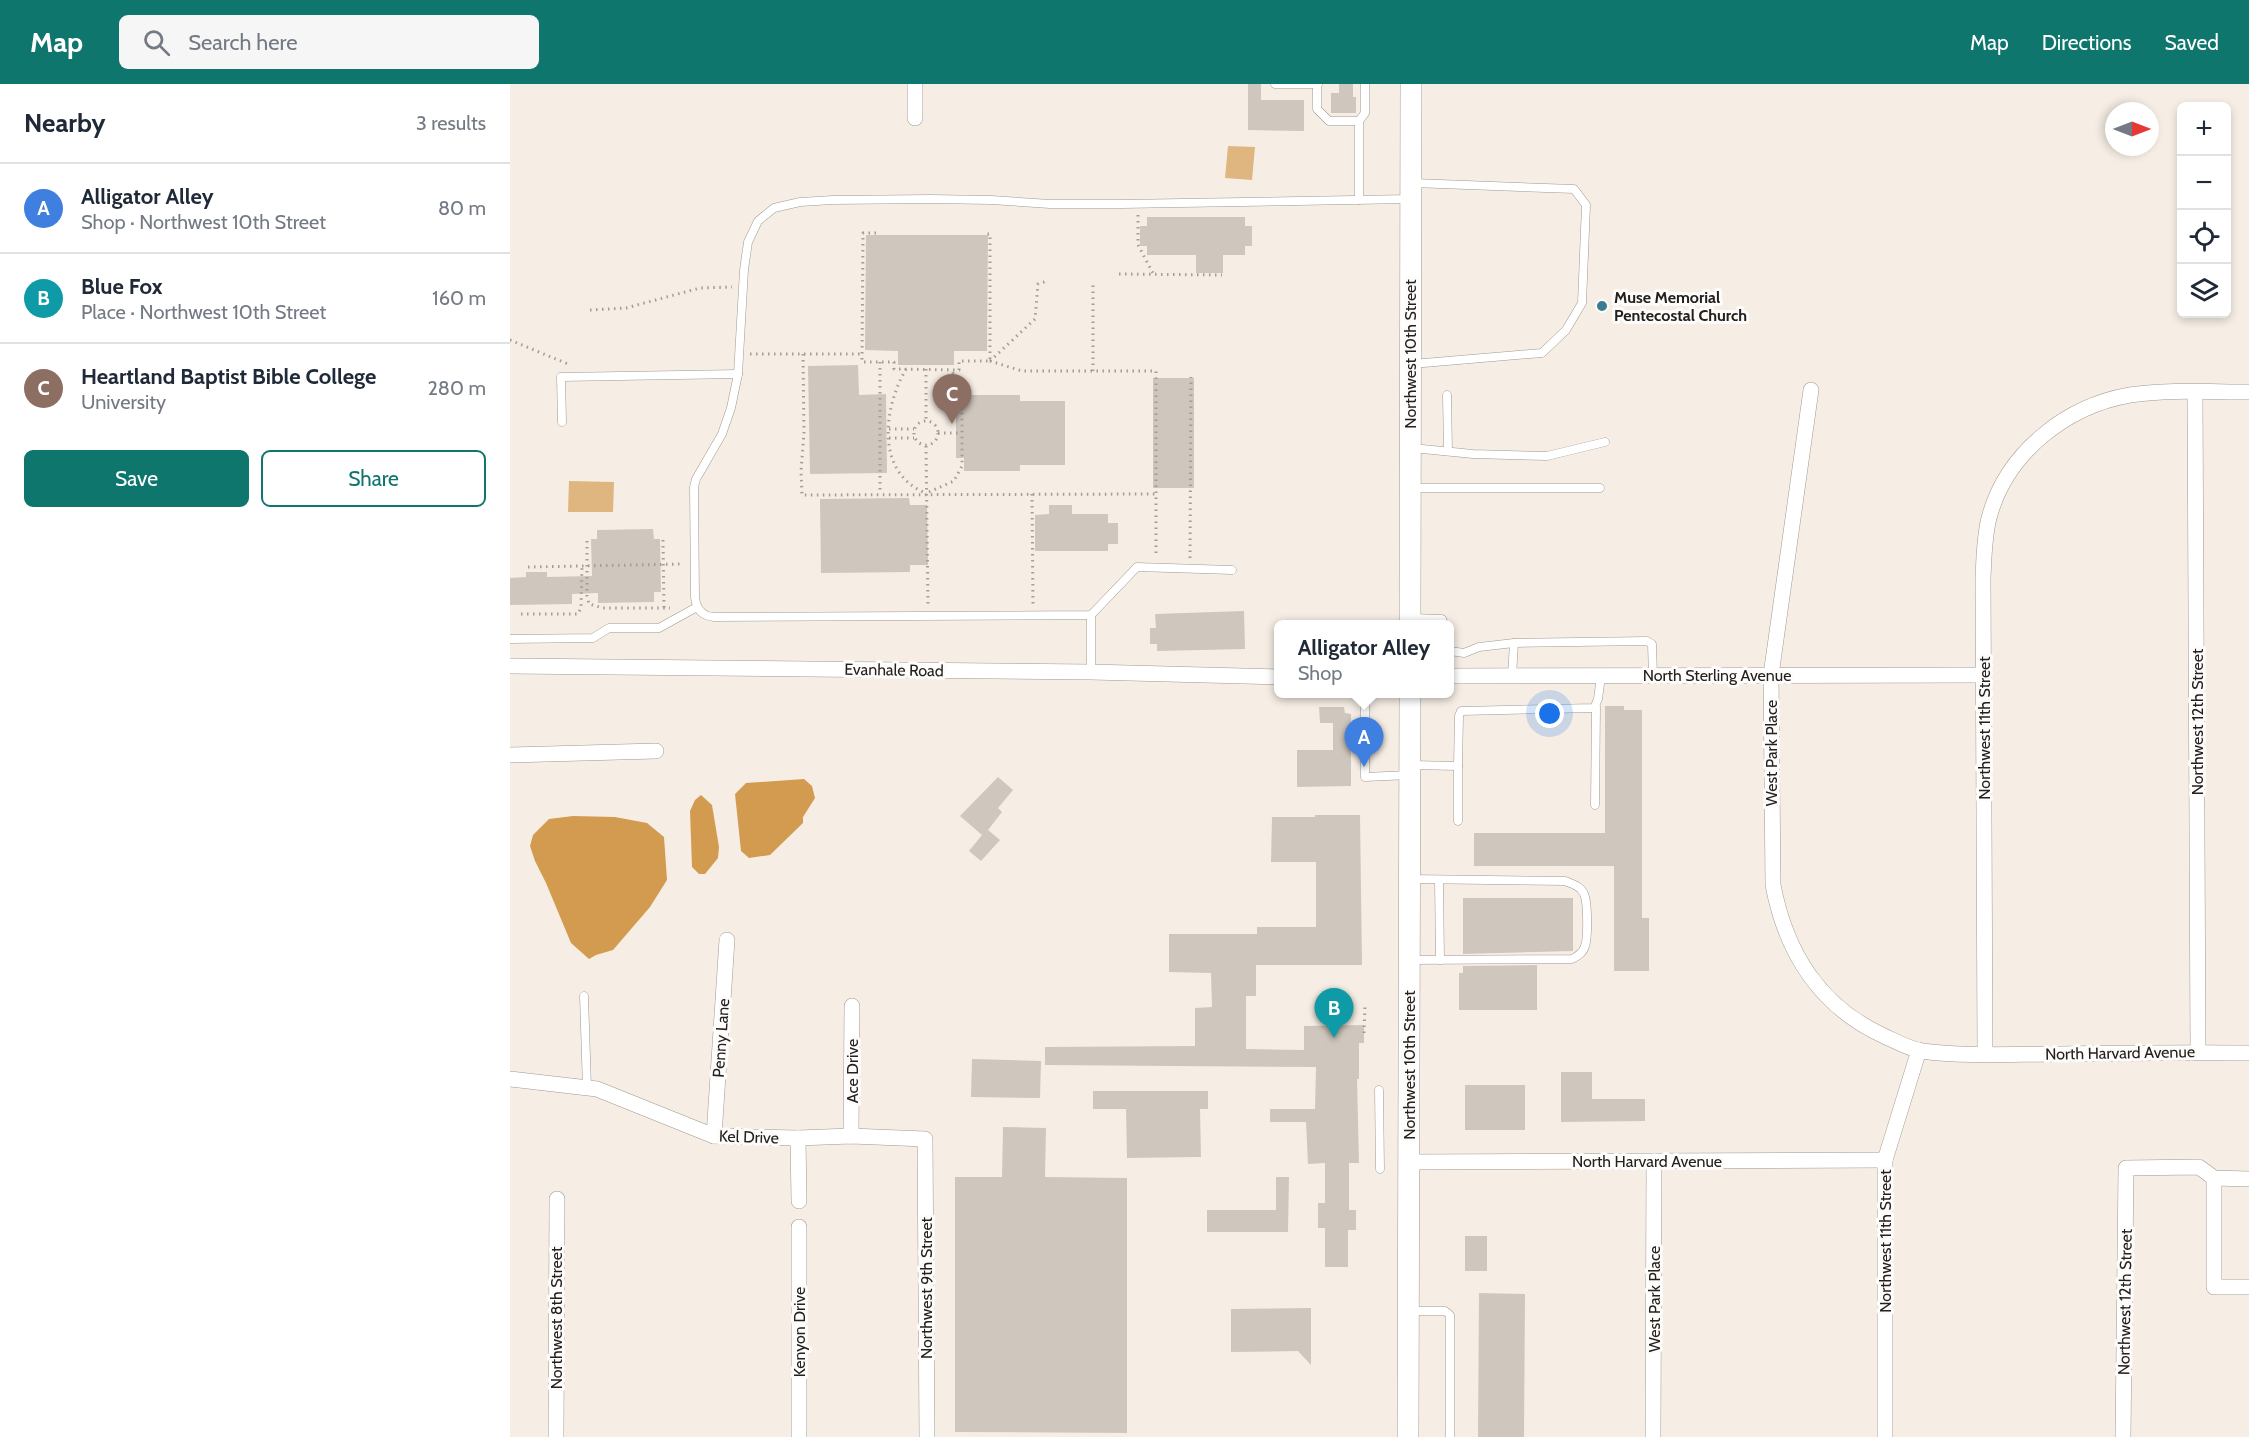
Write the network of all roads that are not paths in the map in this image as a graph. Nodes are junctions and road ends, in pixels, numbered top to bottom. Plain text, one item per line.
1 (915, 84) edge
2 (1275, 84) edge
3 (1317, 84) edge
4 (1365, 84) edge
5 (1411, 84) edge
6 (915, 118) dead end
7 (1359, 121) junction
8 (1411, 191) junction
9 (1359, 200) junction
10 (1410, 364) junction
11 (738, 374) junction
12 (1811, 390) dead end
13 (2196, 392) junction
14 (2249, 392) edge
15 (1447, 394) dead end
16 (562, 422) dead end
17 (1605, 442) dead end
18 (1410, 447) junction
19 (1448, 451) junction
20 (1410, 488) junction
21 (1600, 488) dead end
22 (1232, 570) dead end
23 (697, 607) junction
24 (1091, 615) junction
25 (1410, 620) edge
26 (1426, 620) edge
27 (1442, 620) edge
28 (510, 639) edge
29 (1514, 643) junction
30 (1454, 651) edge
31 (510, 666) edge
32 (1091, 672) junction
33 (1771, 675) junction
34 (1984, 675) junction
35 (1454, 676) edge
36 (1512, 676) junction
37 (1601, 676) junction
38 (1653, 676) junction
39 (1274, 677) edge
40 (1365, 698) edge
41 (1410, 698) edge
42 (1596, 707) junction
43 (656, 751) dead end
44 (510, 755) edge
45 (1458, 766) junction
46 (1410, 770) junction
47 (1595, 805) dead end
48 (1458, 821) dead end
49 (1410, 879) junction
50 (1439, 880) junction
51 (727, 940) dead end
52 (1410, 960) junction
53 (1440, 960) junction
54 (584, 996) dead end
55 (852, 1006) dead end
56 (1919, 1050) junction
57 (2198, 1052) junction
58 (2249, 1053) edge
59 (1985, 1054) junction
60 (510, 1079) edge
61 (587, 1088) junction
62 (1379, 1090) dead end
63 (714, 1136) junction
64 (851, 1136) junction
65 (798, 1138) junction
66 (926, 1138) joint
67 (1885, 1160) junction
68 (1654, 1161) junction
69 (1409, 1162) junction
70 (1380, 1169) dead end
71 (2214, 1178) junction
72 (2249, 1179) edge
73 (557, 1199) dead end
74 (799, 1201) dead end
75 (799, 1227) dead end
76 (2249, 1287) edge
77 (1409, 1311) junction
78 (556, 1437) edge
79 (799, 1437) edge
80 (927, 1437) edge
81 (1408, 1437) edge
82 (1450, 1437) edge
83 (1653, 1437) edge
84 (1885, 1437) edge
85 (2123, 1437) edge

1 - 6 street
2 - 3 lane
3 - 7 lane
4 - 7 lane
5 - 8 main road, Northwest 10th Street
7 - 9 lane
8 - 9 lane
8 - 10 main road, Northwest 10th Street
8 - 10 lane
9 - 11 lane
10 - 18 main road, Northwest 10th Street
11 - 16 lane
11 - 23 lane
12 - 33 street, West Park Place
13 - 14 street
13 - 34 street, Northwest 11th Street
13 - 57 street, Northwest 12th Street
15 - 19 lane
17 - 19 lane
18 - 19 lane
18 - 20 main road, Northwest 10th Street
20 - 21 lane
20 - 25 main road, Northwest 10th Street
22 - 24 lane
23 - 24 lane
23 - 28 lane
24 - 32 lane
26 - 27 lane
29 - 30 lane
29 - 36 lane
29 - 38 lane
31 - 32 street, Evanhale Road
32 - 39 street, Evanhale Road
33 - 34 street, North Sterling Avenue
33 - 38 street, North Sterling Avenue
33 - 56 street, West Park Place
34 - 59 street, Northwest 11th Street
35 - 36 street, North Sterling Avenue
36 - 37 street, North Sterling Avenue
37 - 38 street, North Sterling Avenue
37 - 42 lane
40 - 46 lane
41 - 46 main road, Northwest 10th Street
42 - 45 lane
42 - 47 lane
43 - 44 street
45 - 46 lane
45 - 48 lane
46 - 49 main road, Northwest 10th Street
49 - 50 lane
49 - 52 main road, Northwest 10th Street
50 - 53 lane
50 - 53 lane
51 - 63 street, Penny Lane
52 - 53 lane
52 - 69 main road, Northwest 10th Street
54 - 61 lane
55 - 64 street, Ace Drive
56 - 59 street, North Harvard Avenue
56 - 67 street, Northwest 11th Street
57 - 58 street, North Harvard Avenue
57 - 59 street, North Harvard Avenue
60 - 61 street, Kel Drive
61 - 63 street, Kel Drive
62 - 70 lane
63 - 65 street, Kel Drive
64 - 65 street, Kel Drive
64 - 66 street, Kel Drive
65 - 74 street
66 - 80 street, Northwest 9th Street
67 - 68 street, North Harvard Avenue
67 - 84 street, Northwest 11th Street
68 - 69 street, North Harvard Avenue
68 - 83 street, West Park Place
69 - 77 main road, Northwest 10th Street
71 - 72 street
71 - 76 street
71 - 85 street, Northwest 12th Street
73 - 78 street, Northwest 8th Street
75 - 79 street, Kenyon Drive
77 - 81 main road, Northwest 10th Street
77 - 82 lane

